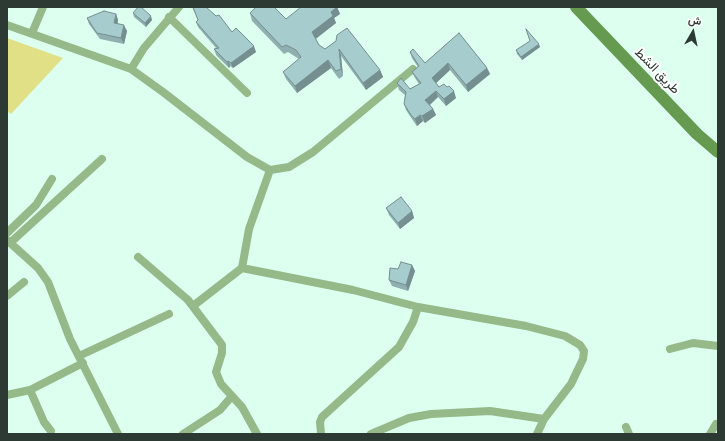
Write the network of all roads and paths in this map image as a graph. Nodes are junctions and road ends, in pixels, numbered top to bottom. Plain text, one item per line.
1 (43, 7) edge
2 (179, 7) edge
3 (576, 7) edge
4 (169, 17) junction
5 (7, 25) edge
6 (32, 33) junction
7 (131, 69) junction
8 (412, 69) dead end
9 (247, 93) dead end
10 (718, 152) edge
11 (102, 159) dead end
12 (270, 170) junction
13 (52, 180) dead end
14 (7, 233) edge
15 (8, 241) edge
16 (138, 257) dead end
17 (242, 268) junction
18 (24, 282) dead end
19 (7, 296) edge
20 (193, 306) junction
21 (418, 307) junction
22 (169, 314) dead end
23 (718, 346) edge
24 (670, 350) dead end
25 (81, 360) junction
26 (30, 390) junction
27 (7, 395) edge
28 (232, 396) junction
29 (544, 419) junction
30 (716, 424) dead end
31 (51, 430) dead end
32 (118, 434) edge
33 (183, 434) edge
34 (257, 434) edge
35 (321, 434) edge
36 (371, 434) edge
37 (537, 434) edge
38 (710, 434) edge

1 - 6 street
2 - 4 street
3 - 10 main road, طريق الشط
4 - 7 street
4 - 9 street
5 - 6 street
6 - 7 street
7 - 12 street
8 - 12 street
11 - 15 street
12 - 17 street
13 - 14 street
15 - 25 street
16 - 20 street
17 - 20 street
17 - 21 street
18 - 19 street
20 - 28 street
21 - 29 street
21 - 35 street
22 - 25 street
23 - 24 street
25 - 26 street
25 - 32 street
26 - 27 street
26 - 31 street
28 - 33 street
28 - 34 street
29 - 36 street
29 - 37 street
30 - 38 street

